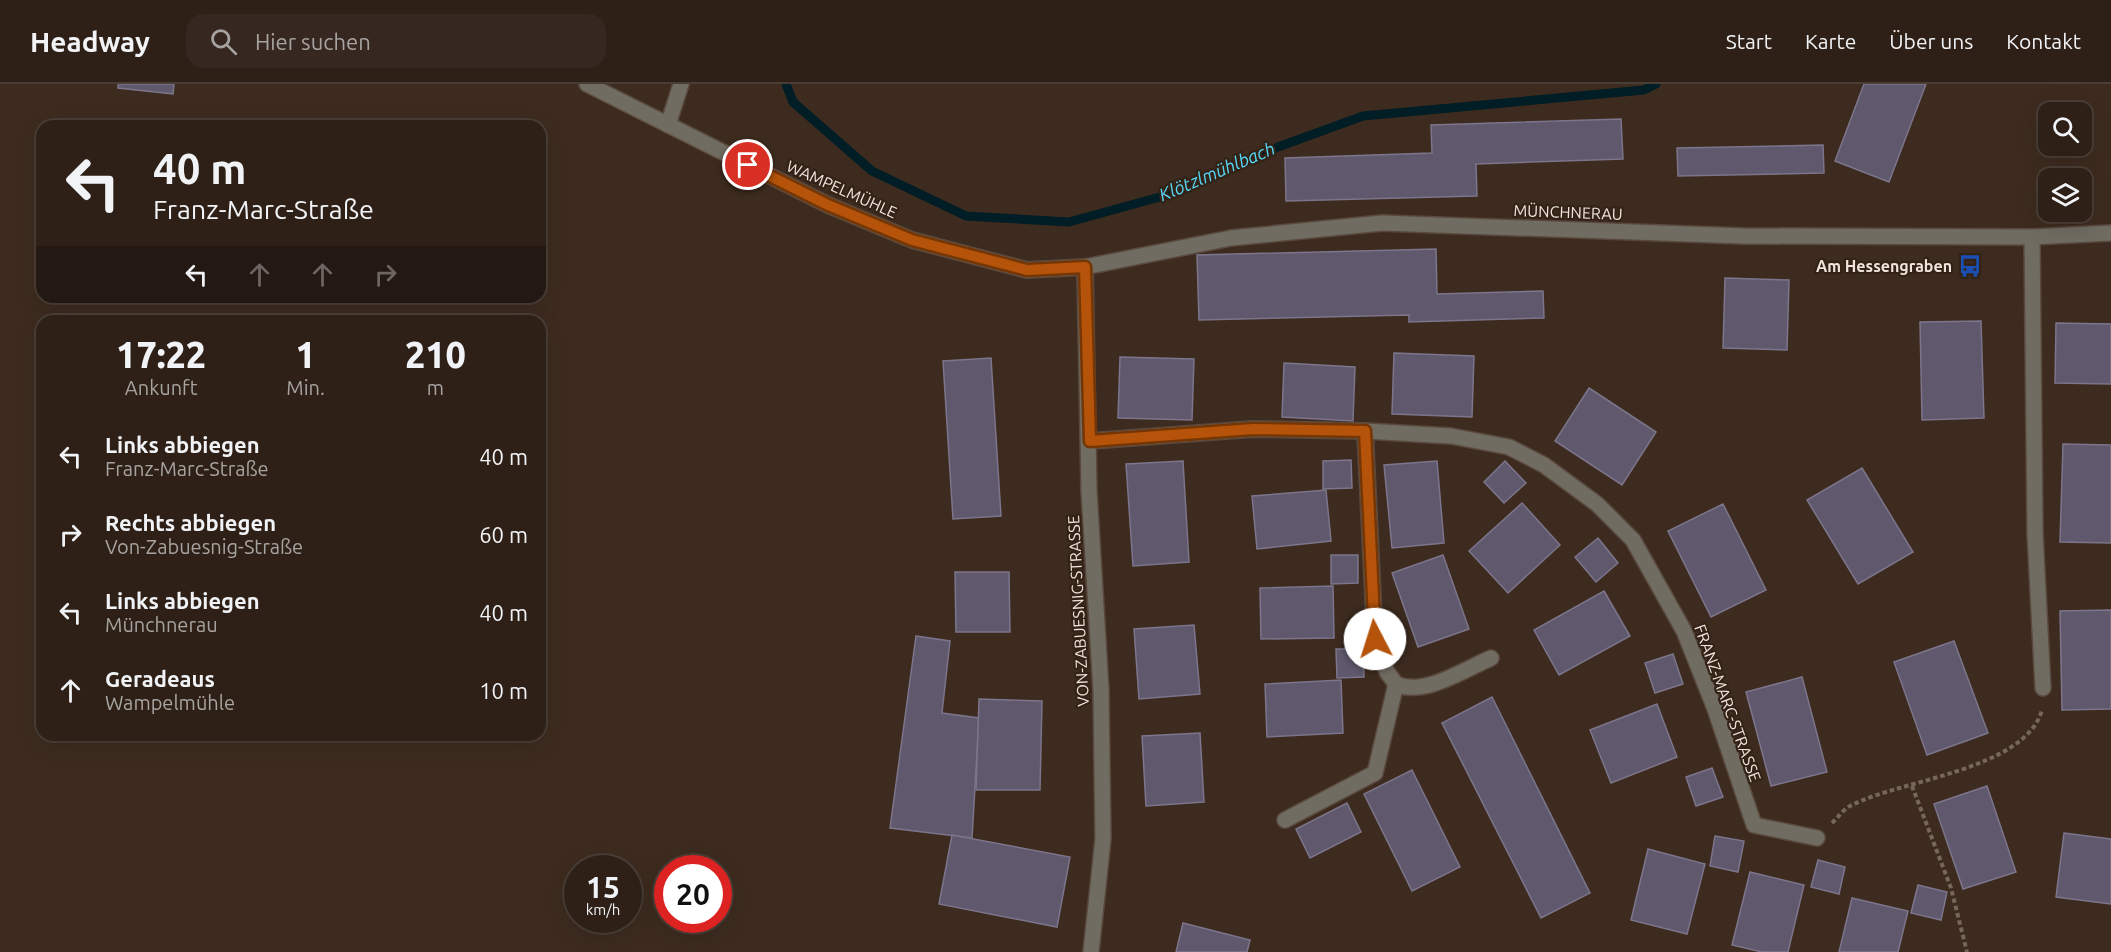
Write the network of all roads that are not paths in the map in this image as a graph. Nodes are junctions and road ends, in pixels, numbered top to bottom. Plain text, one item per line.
1 (587, 84) edge
2 (681, 84) edge
3 (668, 125) junction
4 (2111, 232) edge
5 (2032, 237) junction
6 (1085, 267) junction
7 (1027, 270) joint
8 (1365, 431) junction
9 (1090, 441) junction
10 (1491, 658) dead end
11 (1396, 684) junction
12 (2043, 688) road end
13 (1286, 820) dead end
14 (1817, 838) road end
15 (1091, 952) edge

1 - 3 street, WAMPELMÜHLE
2 - 3 street
3 - 7 street, WAMPELMÜHLE
4 - 5 street, MÜNCHNERAU
5 - 6 street, MÜNCHNERAU
5 - 12 street
6 - 7 street, MÜNCHNERAU
6 - 9 street, VON-ZABUESNIG-STRASSE
8 - 9 street, FRANZ-MARC-STRASSE
8 - 11 street
8 - 14 street, FRANZ-MARC-STRASSE
9 - 15 street, VON-ZABUESNIG-STRASSE
10 - 11 street
11 - 13 street

